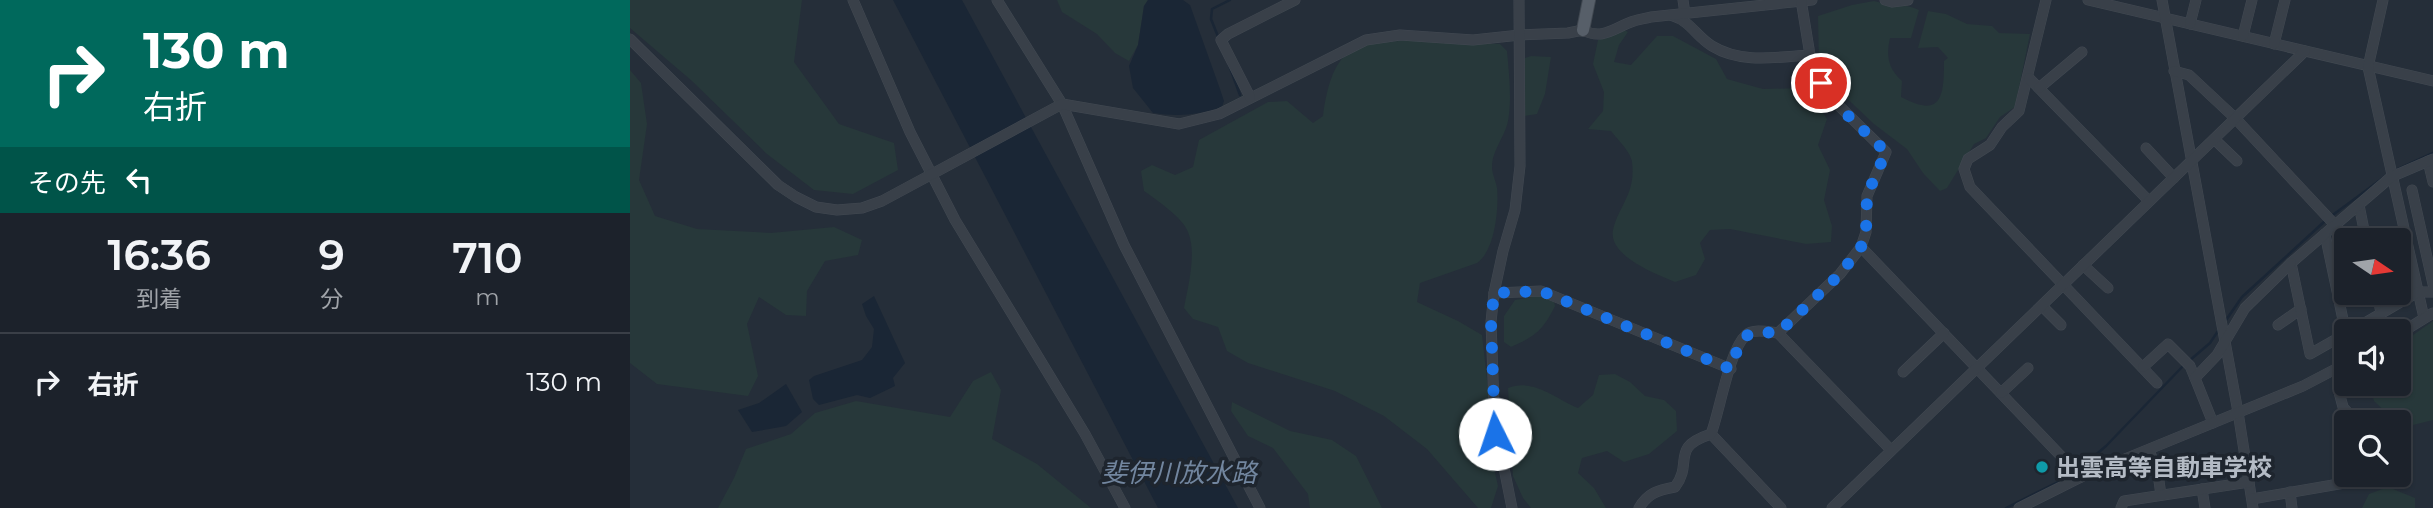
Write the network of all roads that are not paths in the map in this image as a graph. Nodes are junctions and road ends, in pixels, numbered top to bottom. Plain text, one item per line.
1 (853, 0) edge
2 (997, 0) edge
3 (1295, 0) edge
4 (1519, 0) edge
5 (1589, 0) edge
6 (1683, 0) edge
7 (1805, 0) edge
8 (1885, 0) edge
9 (1908, 0) edge
10 (2046, 0) edge
11 (2088, 0) edge
12 (2162, 0) edge
13 (2196, 0) edge
14 (2252, 0) edge
15 (2285, 0) edge
16 (2383, 0) edge
17 (1685, 14) junction
18 (1673, 16) junction
19 (2164, 17) junction
20 (2190, 24) junction
21 (1583, 30) junction
22 (1520, 35) junction
23 (2243, 36) junction
24 (630, 39) edge
25 (2274, 44) junction
26 (2305, 51) junction
27 (2081, 52) dead end
28 (1810, 55) junction
29 (2368, 67) junction
30 (2174, 71) junction
31 (2029, 78) junction
32 (2433, 81) edge
33 (2039, 88) junction
34 (1250, 97) junction
35 (1062, 104) junction
36 (2235, 118) junction
37 (2214, 139) junction
38 (2146, 148) dead end
39 (2191, 160) junction
40 (2431, 160) edge
41 (2237, 161) dead end
42 (932, 174) junction
43 (2391, 177) junction
44 (2174, 178) junction
45 (2433, 182) edge
46 (2412, 190) dead end
47 (2149, 201) junction
48 (2359, 205) junction
49 (2335, 225) junction
50 (2364, 228) edge
51 (2325, 234) junction
52 (1861, 247) junction
53 (2291, 263) junction
54 (2084, 265) junction
55 (2433, 284) edge
56 (2063, 285) junction
57 (2108, 288) dead end
58 (2418, 292) junction
59 (2433, 292) edge
60 (1494, 293) junction
61 (2379, 305) edge
62 (2042, 306) junction
63 (2301, 309) junction
64 (2381, 313) junction
65 (2424, 318) edge
66 (2345, 319) edge
67 (2371, 319) edge
68 (2278, 325) dead end
69 (2061, 326) dead end
70 (2411, 331) edge
71 (1778, 333) junction
72 (1944, 333) junction
73 (2334, 340) edge
74 (2225, 341) junction
75 (2143, 367) junction
76 (1977, 368) junction
77 (2028, 368) dead end
78 (1731, 369) junction
79 (2334, 370) edge
80 (1903, 372) dead end
81 (2196, 379) junction
82 (2157, 383) dead end
83 (2001, 393) junction
84 (2238, 412) junction
85 (2213, 423) junction
86 (1711, 434) junction
87 (1891, 450) junction
88 (2149, 450) junction
89 (2081, 477) junction
90 (2249, 482) junction
91 (2334, 485) edge
92 (2202, 489) junction
93 (2290, 492) junction
94 (2161, 495) junction
95 (2253, 504) edge
96 (1125, 508) edge
97 (1260, 508) edge
98 (1512, 508) edge
99 (1639, 508) edge
100 (1781, 508) edge
101 (1832, 508) edge
102 (2019, 508) edge
103 (2121, 508) edge
104 (2205, 508) edge
105 (2292, 508) edge

1 - 42 street
2 - 35 street
3 - 34 street
4 - 22 street
5 - 21 main road
6 - 17 street
7 - 17 street
7 - 28 street
8 - 9 street
10 - 31 street
11 - 19 street
12 - 19 street
13 - 20 street
14 - 23 street
15 - 25 street
16 - 29 street
17 - 18 street
18 - 21 street
18 - 28 street
19 - 20 street
19 - 30 street
20 - 23 street
21 - 22 street
22 - 34 street
22 - 60 street
23 - 25 street
24 - 42 street
25 - 26 street
26 - 29 street
26 - 36 street
27 - 33 street
28 - 52 street
29 - 32 street
29 - 43 street
30 - 36 street
30 - 39 street
31 - 33 street
31 - 56 street
33 - 47 street
34 - 35 street
35 - 42 street
35 - 97 street
36 - 37 street
36 - 49 street
37 - 39 street
37 - 41 street
38 - 44 street
39 - 44 street
39 - 74 street
40 - 43 street
40 - 45 street
42 - 96 street
43 - 48 street
43 - 58 street
44 - 47 street
46 - 55 street
47 - 54 street
48 - 49 street
48 - 50 street
49 - 51 street
51 - 53 street
51 - 66 street
52 - 71 street
52 - 72 street
53 - 63 street
53 - 74 street
54 - 56 street
54 - 57 street
56 - 62 street
56 - 75 street
58 - 59 street
58 - 64 street
58 - 65 street
60 - 78 street
60 - 98 street
61 - 64 street
62 - 69 street
62 - 76 street
63 - 68 street
63 - 73 street
64 - 67 street
65 - 70 street
71 - 78 street
71 - 87 street
72 - 76 street
72 - 80 street
74 - 81 street
74 - 84 street
75 - 81 street
75 - 82 street
76 - 83 street
76 - 87 street
77 - 83 street
78 - 86 street
79 - 84 street
81 - 85 street
83 - 89 street
84 - 85 street
84 - 90 street
85 - 88 street
86 - 99 street
86 - 100 street
87 - 101 street
88 - 89 street
88 - 94 street
89 - 102 street
90 - 92 street
90 - 95 street
91 - 93 street
92 - 94 street
92 - 104 street
93 - 95 street
93 - 105 street
94 - 103 street

